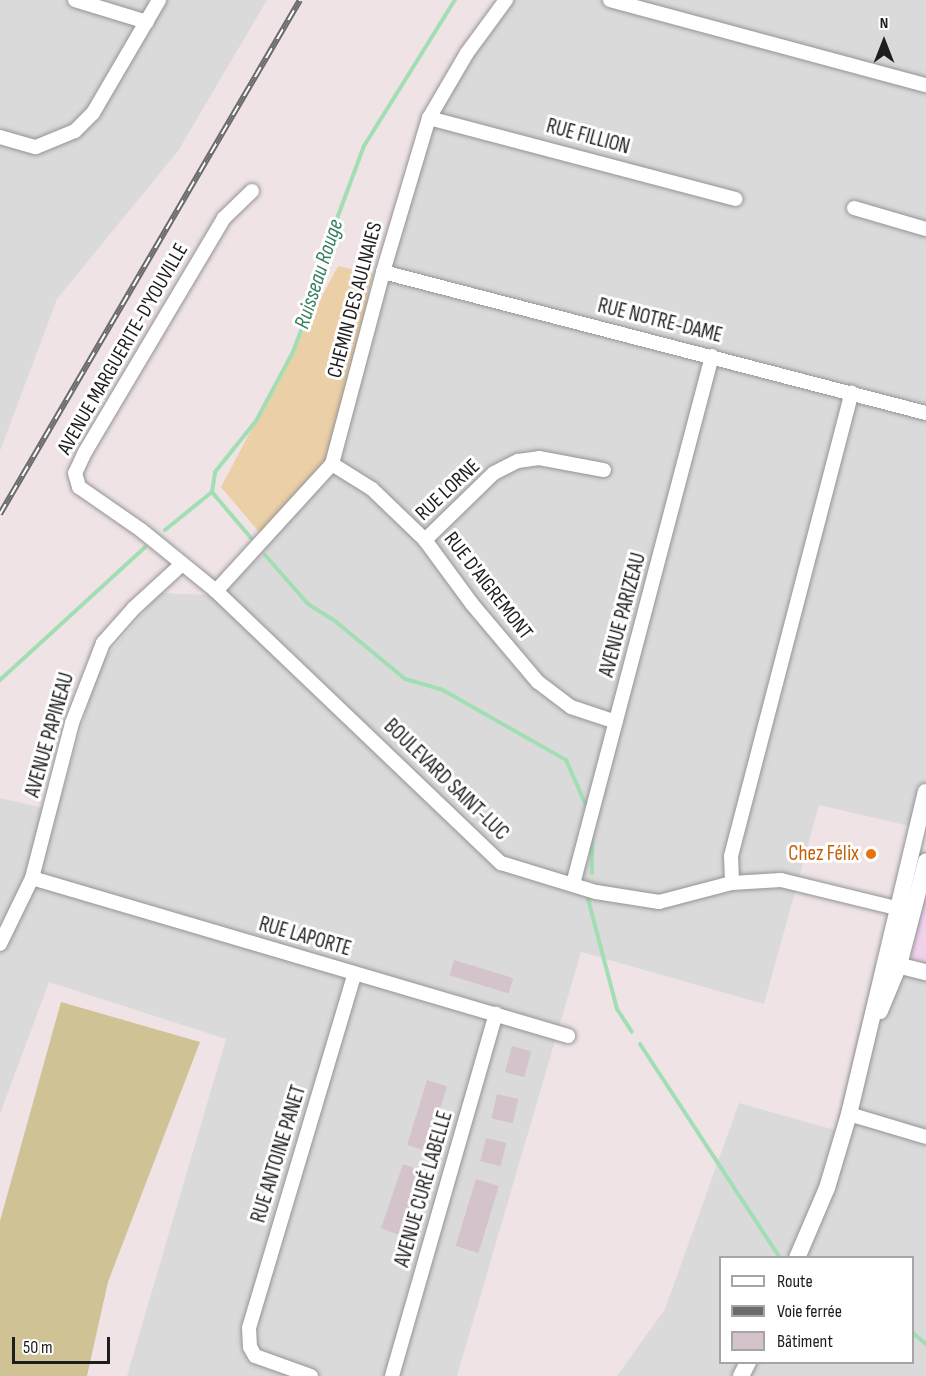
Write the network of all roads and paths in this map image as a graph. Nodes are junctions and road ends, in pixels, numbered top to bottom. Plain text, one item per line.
1 (75, 0) edge
2 (159, 0) edge
3 (506, 0) edge
4 (610, 0) edge
5 (147, 22) junction
6 (926, 85) edge
7 (429, 118) junction
8 (0, 136) edge
9 (252, 191) dead end
10 (735, 199) dead end
11 (854, 208) dead end
12 (926, 229) edge
13 (383, 272) junction
14 (712, 356) junction
15 (852, 393) junction
16 (926, 413) edge
17 (332, 464) junction
18 (604, 470) dead end
19 (425, 540) junction
20 (182, 564) junction
21 (216, 591) junction
22 (616, 722) junction
23 (926, 792) edge
24 (926, 861) edge
25 (32, 878) junction
26 (732, 883) junction
27 (573, 884) junction
28 (896, 907) junction
29 (912, 912) junction
30 (0, 944) edge
31 (891, 963) junction
32 (926, 972) edge
33 (355, 973) junction
34 (496, 1014) junction
35 (568, 1036) dead end
36 (849, 1114) junction
37 (926, 1137) edge
38 (797, 1256) edge
39 (311, 1376) edge
40 (392, 1376) edge

1 - 5 street
2 - 5 street
3 - 7 street, CHEMIN DES AULNAIES
4 - 6 street
5 - 8 street
7 - 10 street, RUE FILLION
7 - 13 street, CHEMIN DES AULNAIES
9 - 20 street, AVENUE MARGUERITE-D'YOUVILLE
11 - 12 street
13 - 14 street, RUE NOTRE-DAME
13 - 17 street, CHEMIN DES AULNAIES
14 - 15 street, RUE NOTRE-DAME
14 - 22 street, AVENUE PARIZEAU
15 - 16 street, RUE NOTRE-DAME
15 - 26 street
17 - 19 street, RUE D'AIGREMONT
17 - 21 street, CHEMIN DES AULNAIES
18 - 19 street, RUE LORNE
19 - 22 street, RUE D'AIGREMONT
20 - 21 street, BOULEVARD SAINT-LUC
20 - 25 street, AVENUE PAPINEAU
21 - 27 street, BOULEVARD SAINT-LUC
22 - 27 street, AVENUE PARIZEAU
23 - 28 street
24 - 29 street
25 - 30 street, AVENUE PAPINEAU
25 - 33 street, RUE LAPORTE
26 - 27 street, BOULEVARD SAINT-LUC
26 - 28 street, BOULEVARD SAINT-LUC
28 - 29 street, BOULEVARD SAINT-LUC
28 - 31 street
29 - 31 street
31 - 32 street
31 - 36 street
33 - 34 street, RUE LAPORTE
33 - 39 street, RUE ANTOINE PANET
34 - 35 street, RUE LAPORTE
34 - 40 street, AVENUE CURÉ LABELLE
36 - 37 street
36 - 38 street

